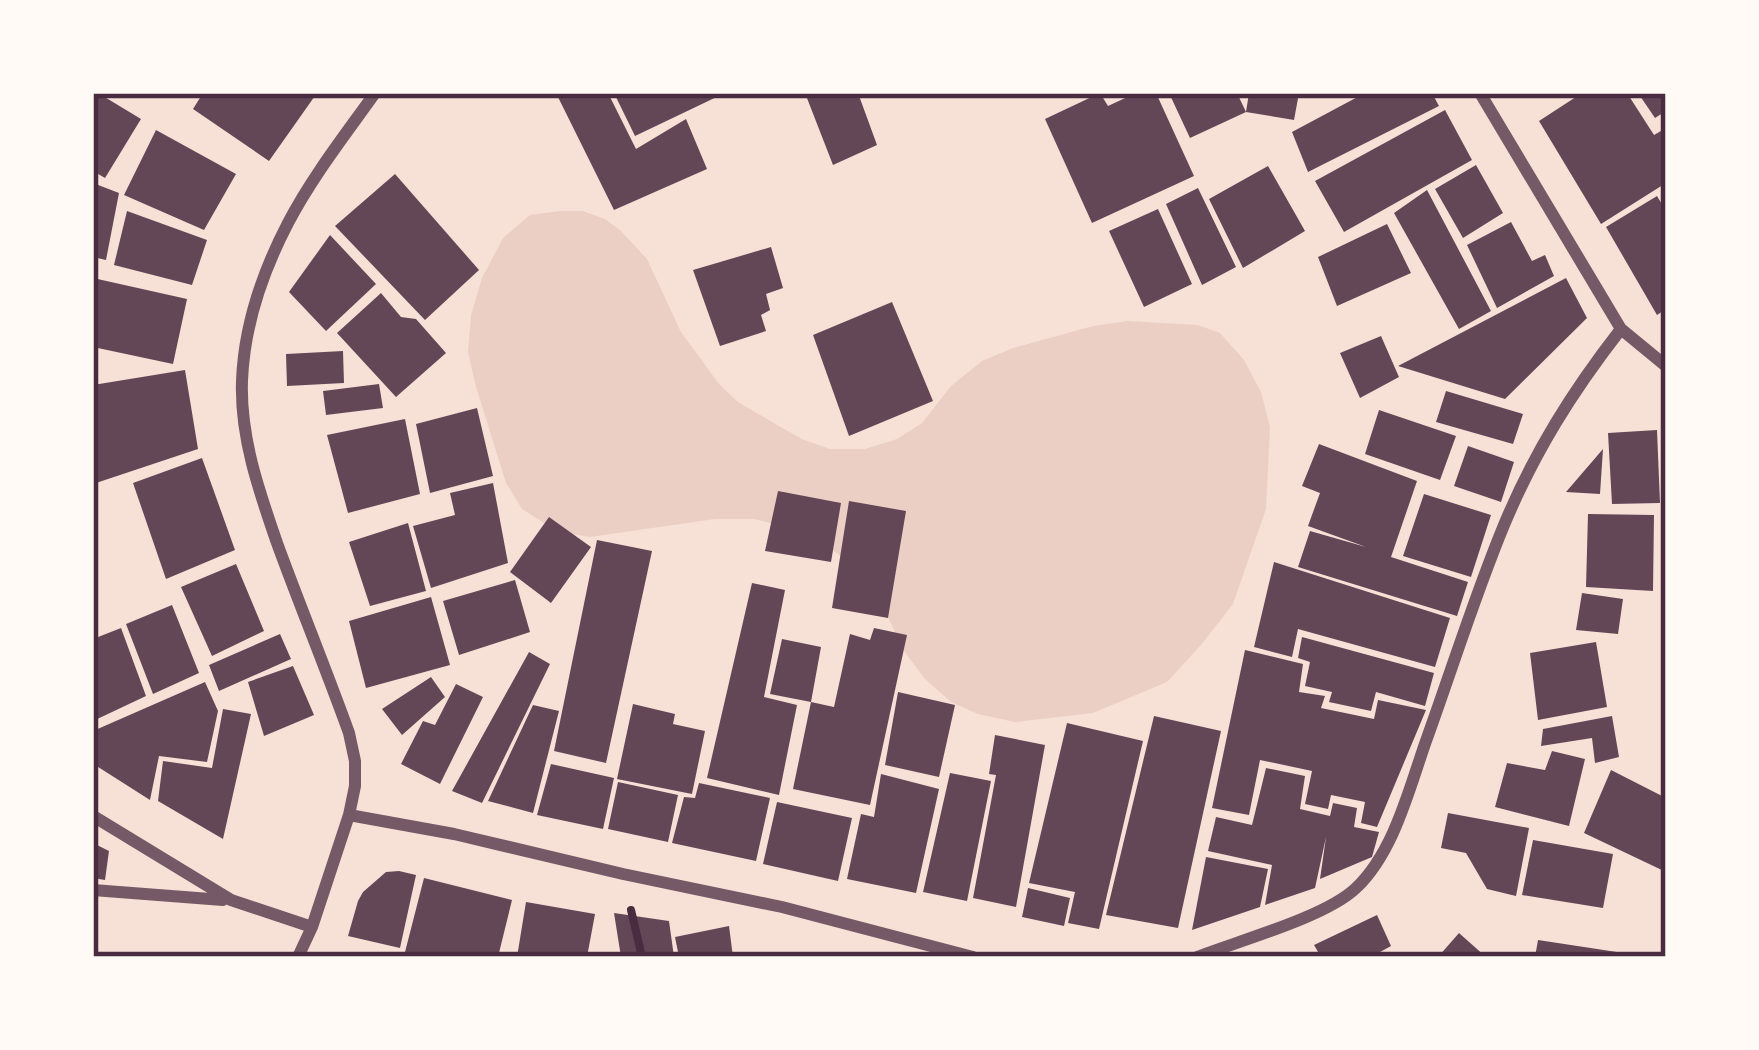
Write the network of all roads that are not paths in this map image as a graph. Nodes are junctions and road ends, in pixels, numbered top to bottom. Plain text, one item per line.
1 (375, 93) edge
2 (1480, 93) edge
3 (1621, 329) junction
4 (1666, 366) edge
5 (349, 815) junction
6 (93, 816) edge
7 (93, 890) edge
8 (231, 900) junction
9 (312, 927) junction
10 (298, 957) edge
11 (973, 957) edge
12 (1197, 957) edge

1 - 5 street
2 - 3 street
3 - 4 street
3 - 12 street
5 - 9 street
5 - 11 street
6 - 8 street
7 - 8 street
8 - 9 street
9 - 10 street

